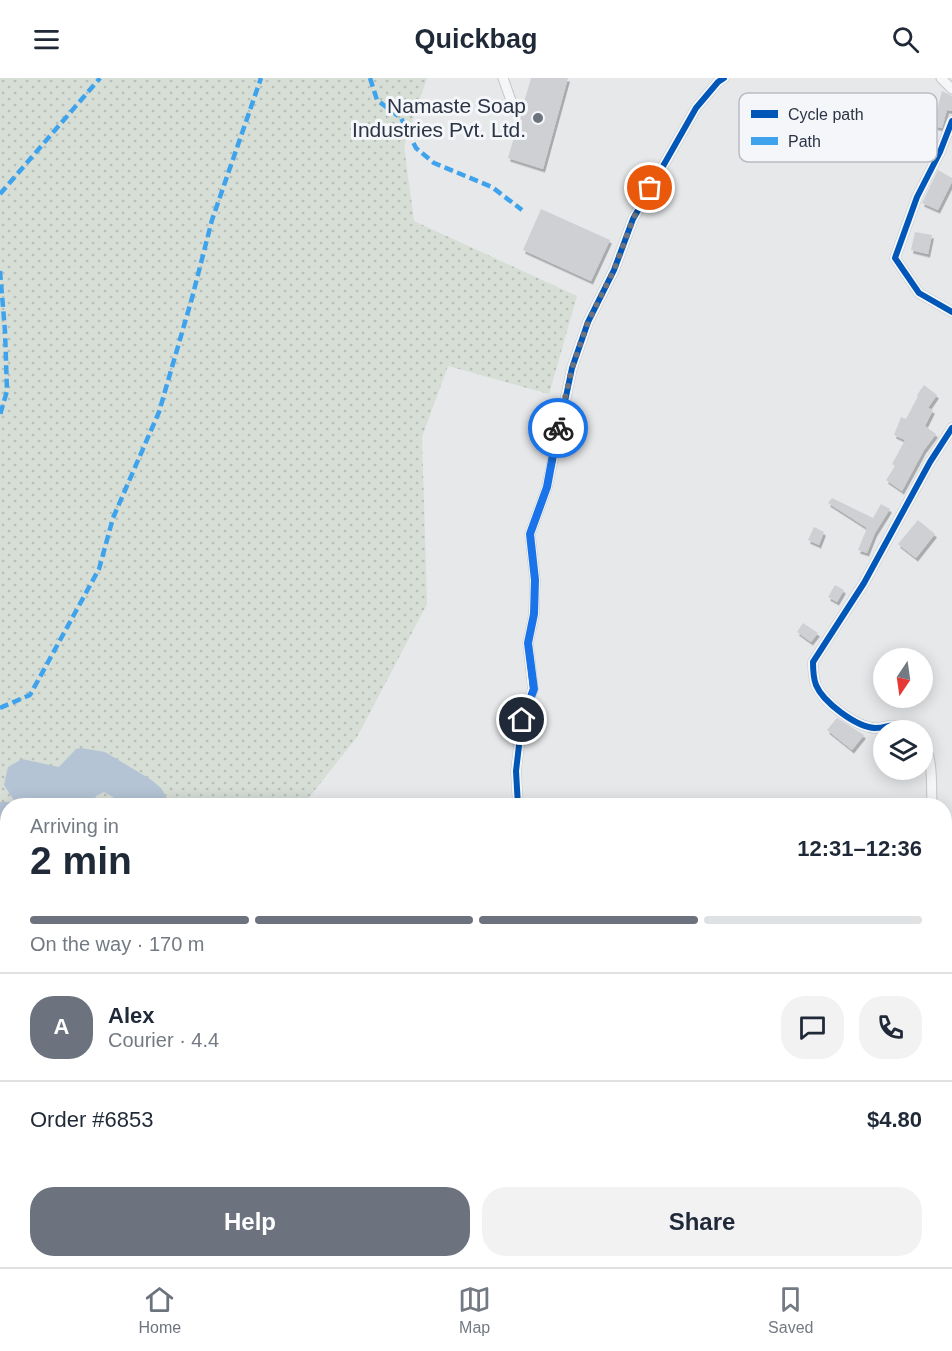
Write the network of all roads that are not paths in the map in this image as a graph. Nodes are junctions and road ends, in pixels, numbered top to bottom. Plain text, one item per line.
1 (503, 78) edge
2 (724, 78) edge
3 (941, 78) edge
4 (952, 89) edge
5 (515, 112) dead end
6 (952, 121) edge
7 (937, 158) edge
8 (935, 162) edge
9 (952, 312) edge
10 (952, 428) edge
11 (873, 728) edge
12 (931, 780) edge
13 (518, 798) edge
14 (932, 798) edge

1 - 5 street
2 - 13 street
3 - 4 street
6 - 7 street
8 - 9 street
10 - 11 street
12 - 14 street

